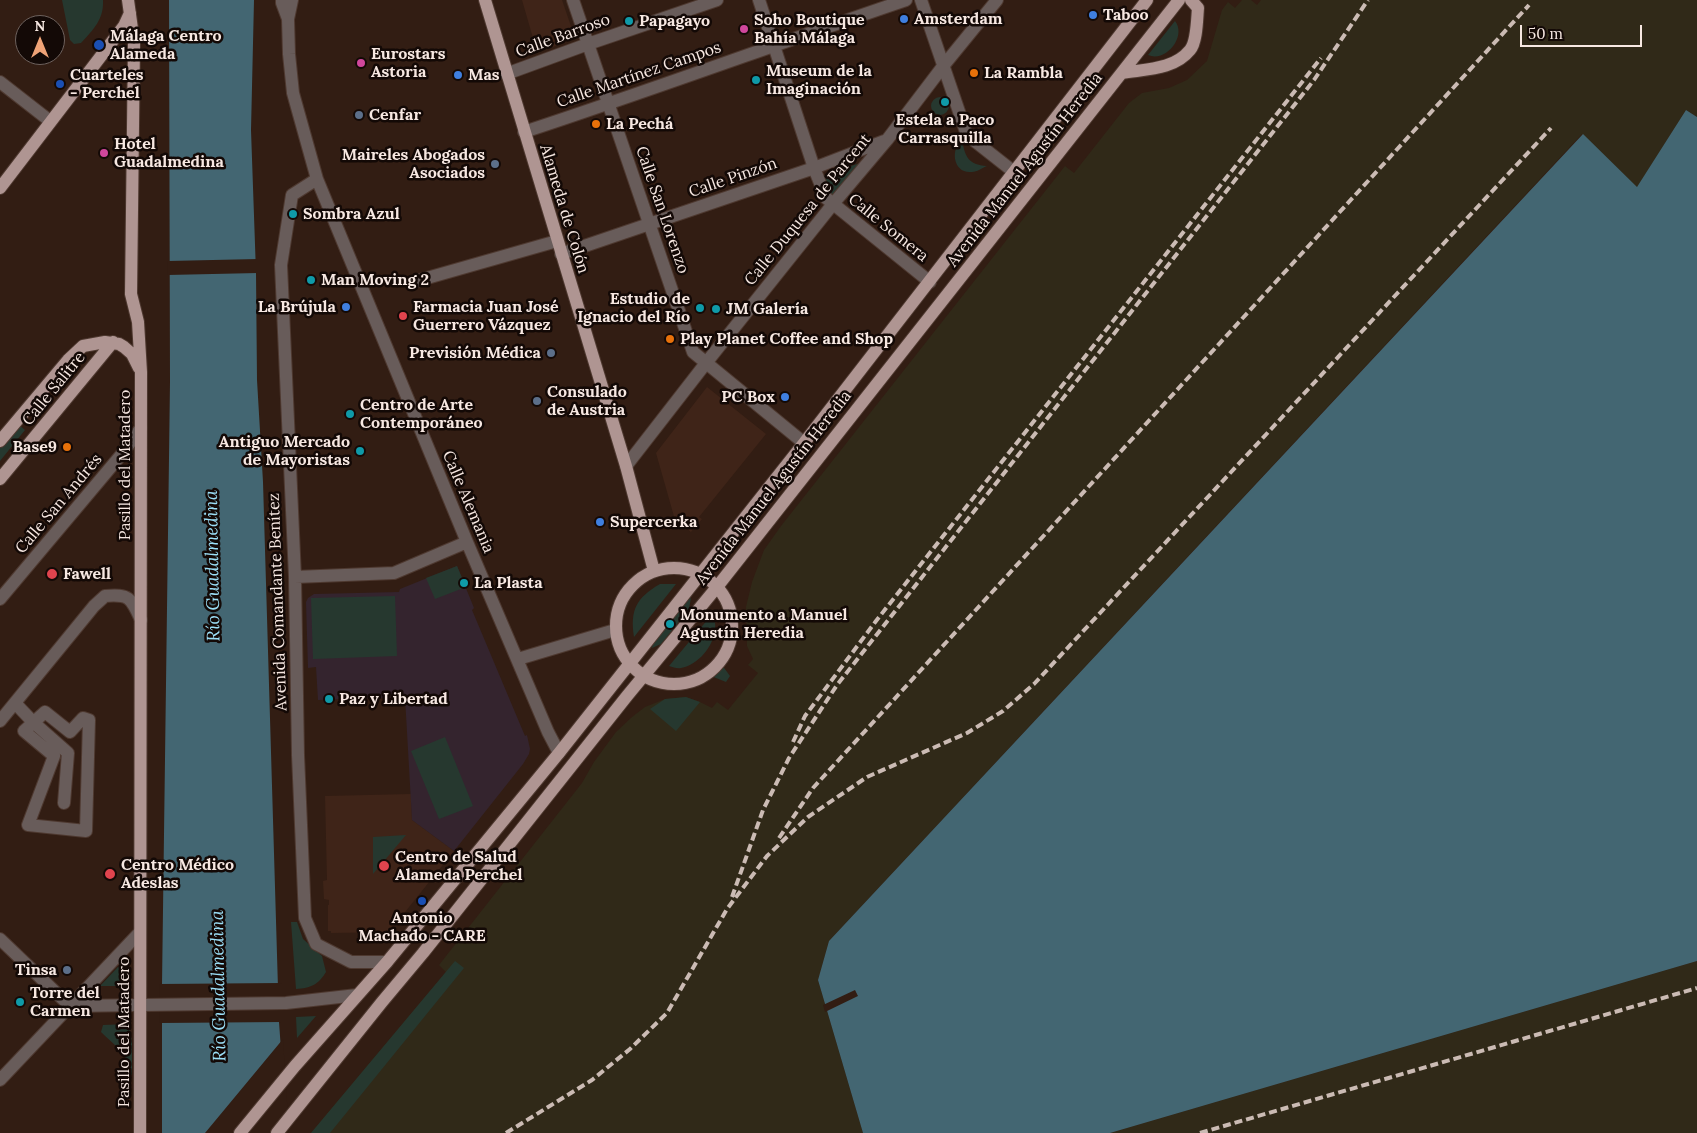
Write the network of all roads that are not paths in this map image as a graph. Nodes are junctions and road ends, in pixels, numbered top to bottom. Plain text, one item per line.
1 (282, 0) edge
2 (292, 0) edge
3 (484, 0) edge
4 (573, 0) edge
5 (717, 0) edge
6 (759, 0) edge
7 (906, 0) edge
8 (921, 0) edge
9 (997, 0) edge
10 (1147, 0) edge
11 (1179, 0) edge
12 (1191, 0) edge
13 (129, 6) edge
14 (288, 19) junction
15 (588, 44) junction
16 (774, 45) junction
17 (944, 65) junction
18 (1122, 73) junction
19 (506, 74) junction
20 (0, 82) edge
21 (608, 104) junction
22 (50, 121) junction
23 (524, 132) junction
24 (887, 140) junction
25 (814, 168) junction
26 (1014, 172) junction
27 (317, 178) junction
28 (0, 188) edge
29 (833, 204) junction
30 (648, 224) junction
31 (557, 241) junction
32 (561, 254) junction
33 (413, 282) dead end
34 (930, 282) junction
35 (113, 342) junction
36 (706, 363) junction
37 (141, 372) junction
38 (141, 428) junction
39 (0, 441) edge
40 (804, 443) junction
41 (626, 466) junction
42 (0, 479) edge
43 (467, 542) junction
44 (654, 571) junction
45 (701, 574) junction
46 (295, 577) junction
47 (717, 587) junction
48 (0, 599) edge
49 (141, 620) junction
50 (615, 630) junction
51 (518, 659) junction
52 (629, 664) junction
53 (644, 677) junction
54 (15, 703) junction
55 (0, 721) edge
56 (34, 722) junction
57 (559, 753) junction
58 (64, 803) dead end
59 (140, 932) junction
60 (0, 939) edge
61 (387, 962) junction
62 (357, 995) junction
63 (145, 1004) junction
64 (70, 1006) junction
65 (0, 1080) edge
66 (140, 1133) edge
67 (240, 1133) edge
68 (277, 1133) edge

1 - 14 street
2 - 14 street
3 - 19 main road, Alameda de Colón
4 - 15 street, Calle San Lorenzo
5 - 15 street, Calle Barroso
6 - 16 street, Calle Somera
7 - 16 street, Calle Martínez Campos
8 - 17 street
9 - 17 street, Calle Duquesa de Parcent
10 - 26 main road, Avenida Manuel Agustín Heredia
11 - 18 main road, Avenida Manuel Agustín Heredia
12 - 18 main road
13 - 22 main road
13 - 37 main road, Pasillo del Matadero
14 - 27 street
15 - 19 street, Calle Barroso
15 - 21 street, Calle San Lorenzo
16 - 21 street, Calle Martínez Campos
16 - 25 street, Calle Somera
17 - 24 street, Calle Duquesa de Parcent
17 - 26 street
18 - 47 main road, Avenida Manuel Agustín Heredia
19 - 23 main road, Alameda de Colón
20 - 22 street
21 - 23 street, Calle Martínez Campos
21 - 30 street, Calle San Lorenzo
22 - 28 main road
23 - 31 main road, Alameda de Colón
24 - 25 street, Calle Pinzón
24 - 29 street, Calle Duquesa de Parcent
25 - 29 street, Calle Somera
25 - 30 street, Calle Pinzón
26 - 34 main road, Avenida Manuel Agustín Heredia
27 - 43 street, Calle Alemania
27 - 46 street, Avenida Comandante Benítez
29 - 34 street, Calle Somera
29 - 36 street, Calle Duquesa de Parcent
30 - 32 street, Calle Pinzón
30 - 36 street, Calle San Lorenzo
31 - 32 main road, Alameda de Colón
31 - 33 street
32 - 41 main road, Alameda de Colón
34 - 40 main road, Avenida Manuel Agustín Heredia
35 - 37 main road
35 - 39 main road, Calle Salitre
35 - 42 main road, Calle Salitre
36 - 40 street, Calle San Lorenzo
36 - 41 street, Calle Duquesa de Parcent
37 - 38 main road, Pasillo del Matadero
38 - 48 street, Calle San Andrés
38 - 49 main road, Pasillo del Matadero
40 - 45 main road, Avenida Manuel Agustín Heredia
41 - 44 main road, Alameda de Colón
43 - 46 street
43 - 51 street, Calle Alemania
44 - 45 main road
44 - 50 main road
45 - 47 main road
45 - 52 main road, Avenida Manuel Agustín Heredia
46 - 61 street, Avenida Comandante Benítez
47 - 53 main road, Avenida Manuel Agustín Heredia
47 - 53 main road
49 - 54 street
49 - 59 main road, Pasillo del Matadero
50 - 51 street
50 - 52 main road
51 - 57 street, Calle Alemania
52 - 53 main road
52 - 57 main road, Avenida Manuel Agustín Heredia
53 - 68 main road, Avenida Manuel Agustín Heredia
54 - 55 street
54 - 56 street
56 - 56 street
56 - 58 street
57 - 61 main road, Avenida Manuel Agustín Heredia
59 - 63 main road, Pasillo del Matadero
59 - 64 street, Pasillo del Matadero
60 - 64 street
61 - 62 main road, Avenida Manuel Agustín Heredia
62 - 63 street
62 - 67 main road, Avenida Manuel Agustín Heredia
63 - 64 street
63 - 66 main road, Pasillo del Matadero
64 - 65 street, Pasillo del Matadero

